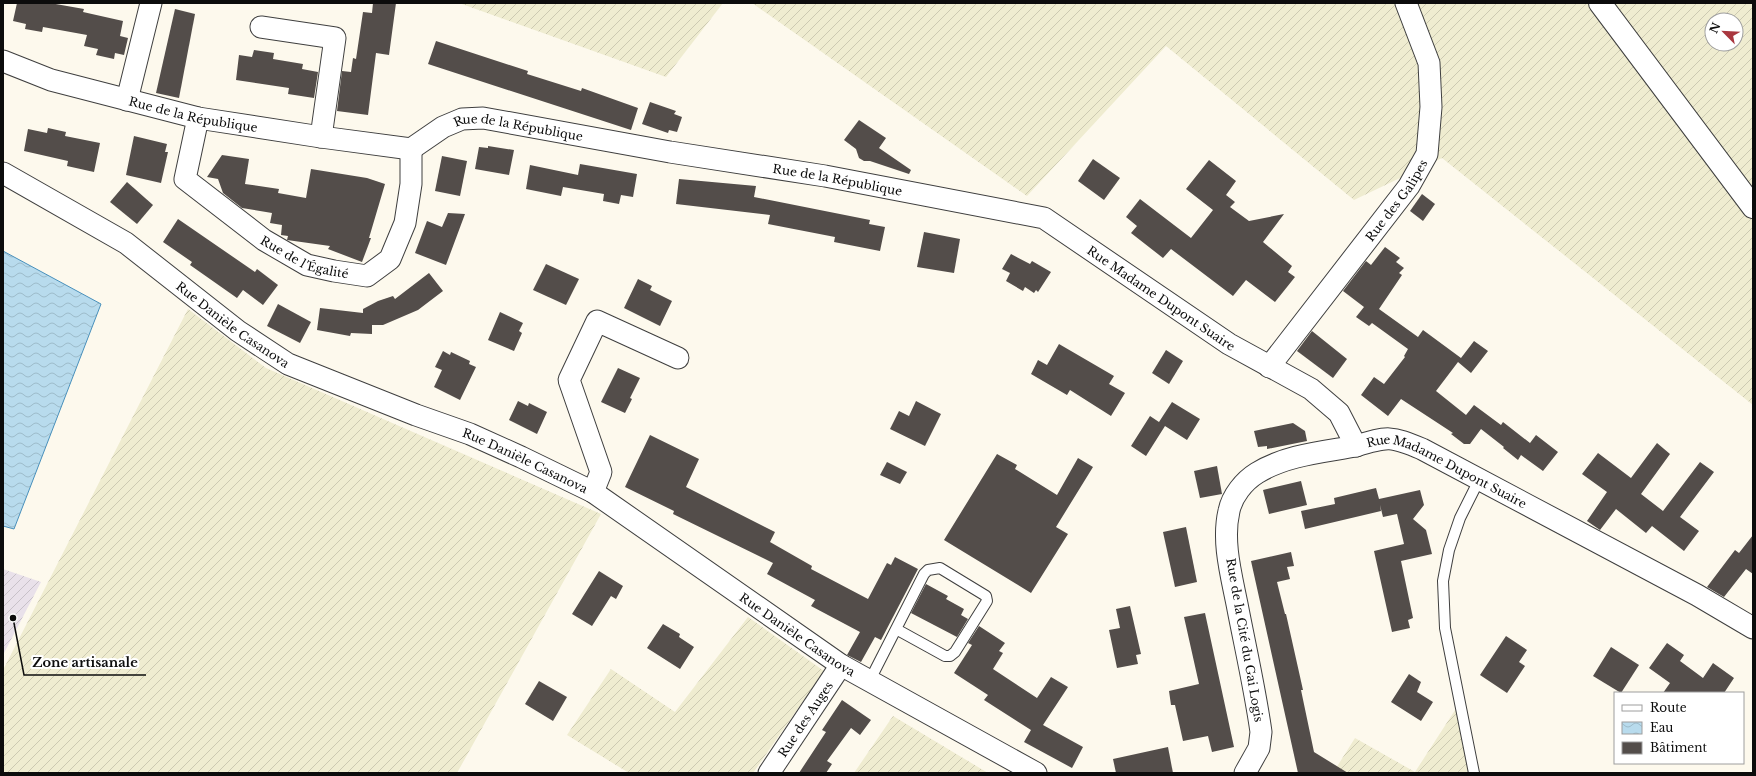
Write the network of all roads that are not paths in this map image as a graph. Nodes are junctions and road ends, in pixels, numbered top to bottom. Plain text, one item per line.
1 (151, 3) edge
2 (1406, 3) edge
3 (1600, 3) edge
4 (261, 27) dead end
5 (3, 61) edge
6 (127, 100) junction
7 (198, 118) junction
8 (321, 137) junction
9 (411, 148) junction
10 (3, 173) edge
11 (1753, 207) edge
12 (1044, 218) joint
13 (678, 358) dead end
14 (1269, 368) junction
15 (1356, 446) junction
16 (1479, 480) junction
17 (593, 492) junction
18 (1753, 628) edge
19 (896, 629) junction
20 (841, 665) junction
21 (870, 680) junction
22 (769, 773) edge
23 (1036, 773) edge
24 (1245, 773) edge
25 (1474, 773) edge

1 - 6 street
2 - 14 street, Rue des Galipes
3 - 11 street
4 - 8 street
5 - 6 street, Rue de la République
6 - 7 street, Rue de la République
7 - 8 street, Rue de la République
7 - 9 street, Rue de l'Égalité
8 - 9 street, Rue de la République
9 - 12 street, Rue de la République
10 - 17 street, Rue Danièle Casanova
12 - 14 street, Rue Madame Dupont Suaire
13 - 17 street
14 - 15 street, Rue Madame Dupont Suaire
15 - 16 street, Rue Madame Dupont Suaire
15 - 24 street, Rue de la Cité du Gai Logis
16 - 18 street, Rue Madame Dupont Suaire
16 - 25 lane
17 - 20 street, Rue Danièle Casanova
19 - 19 lane
19 - 21 lane
20 - 21 street, Rue Danièle Casanova
20 - 22 street, Rue des Auges
21 - 23 street, Rue Danièle Casanova

